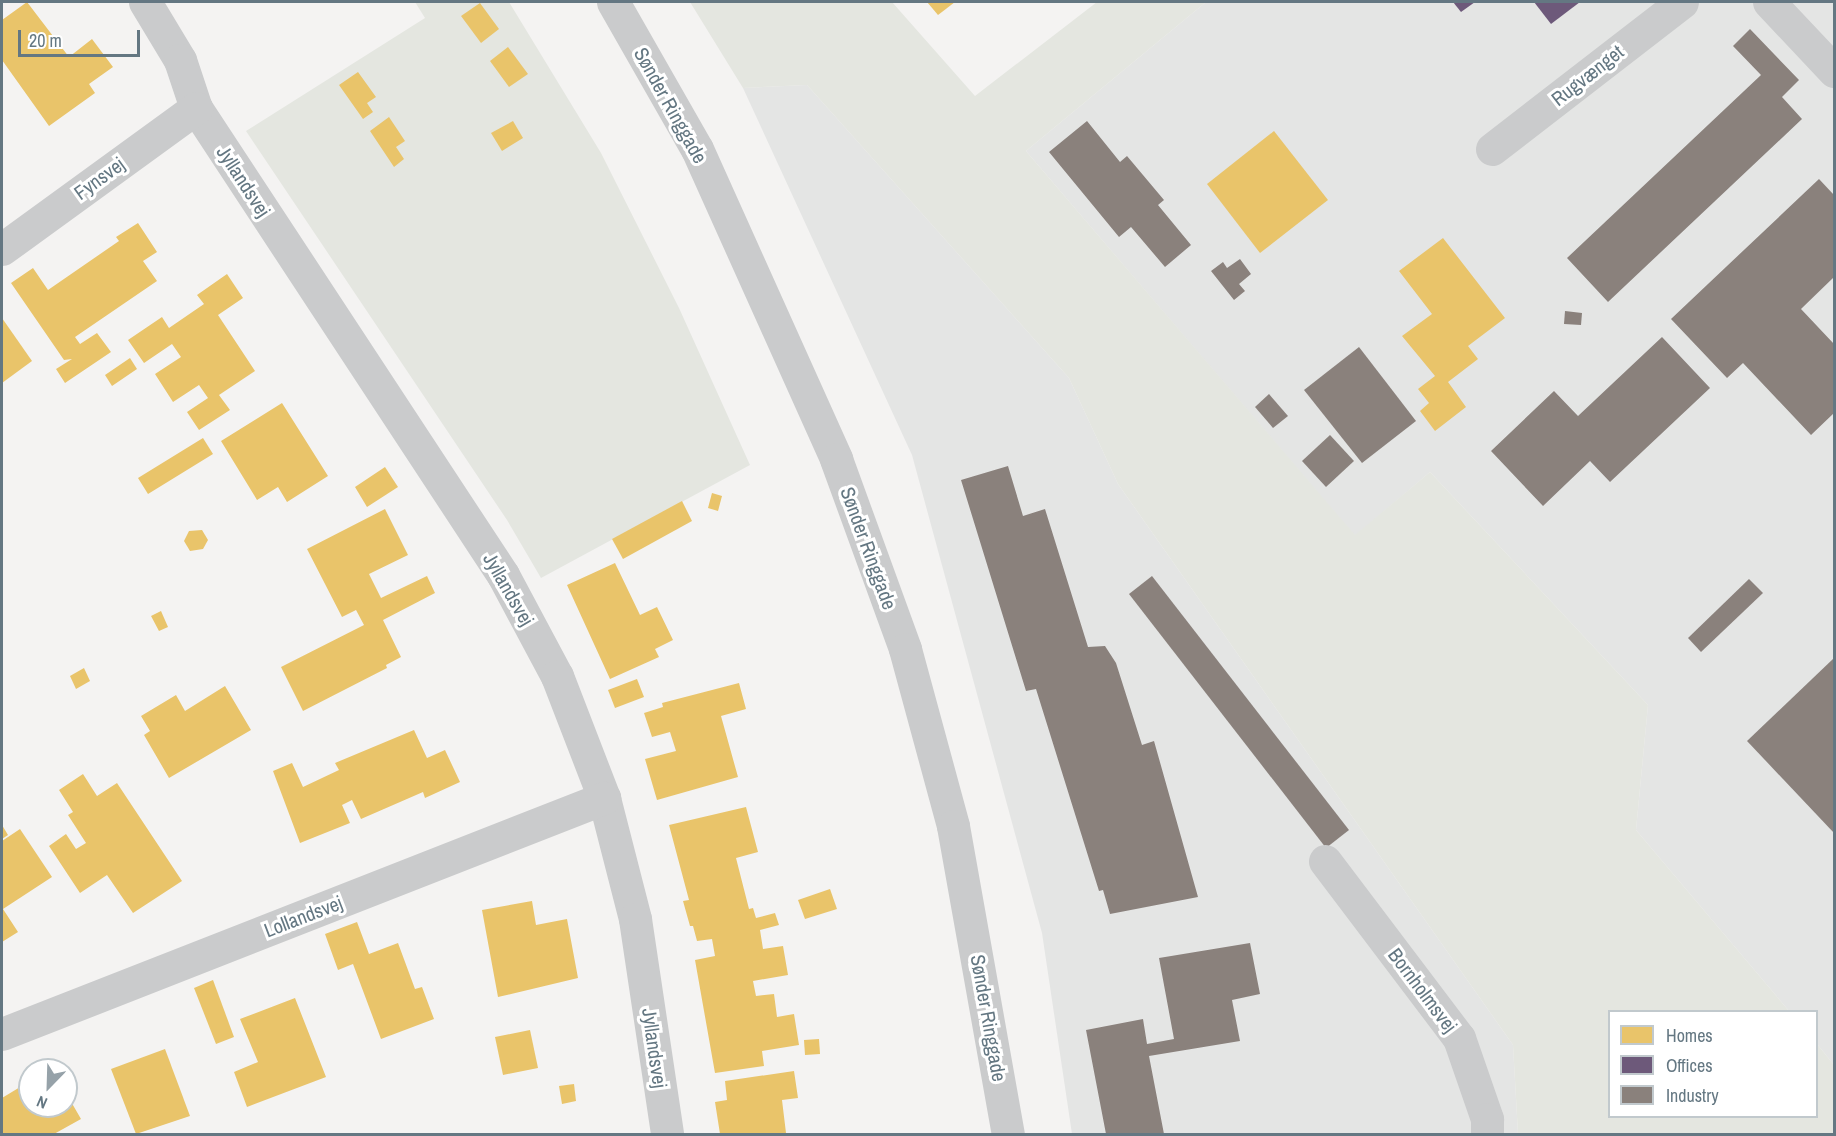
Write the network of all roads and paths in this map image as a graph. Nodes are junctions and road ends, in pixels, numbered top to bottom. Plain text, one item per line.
1 (146, 2) edge
2 (613, 2) edge
3 (1682, 2) edge
4 (1769, 2) edge
5 (1834, 71) edge
6 (196, 108) junction
7 (1492, 149) dead end
8 (2, 249) edge
9 (604, 798) junction
10 (1325, 861) dead end
11 (2, 1034) edge
12 (667, 1134) edge
13 (1008, 1134) edge
14 (1487, 1134) edge

1 - 6 street, Jyllandsvej
2 - 13 street, Sønder Ringgade
3 - 7 street, Rugvænget
4 - 5 street
6 - 8 street, Fynsvej
6 - 9 street, Jyllandsvej
9 - 11 street, Lollandsvej
9 - 12 street, Jyllandsvej
10 - 14 street, Bornholmsvej

